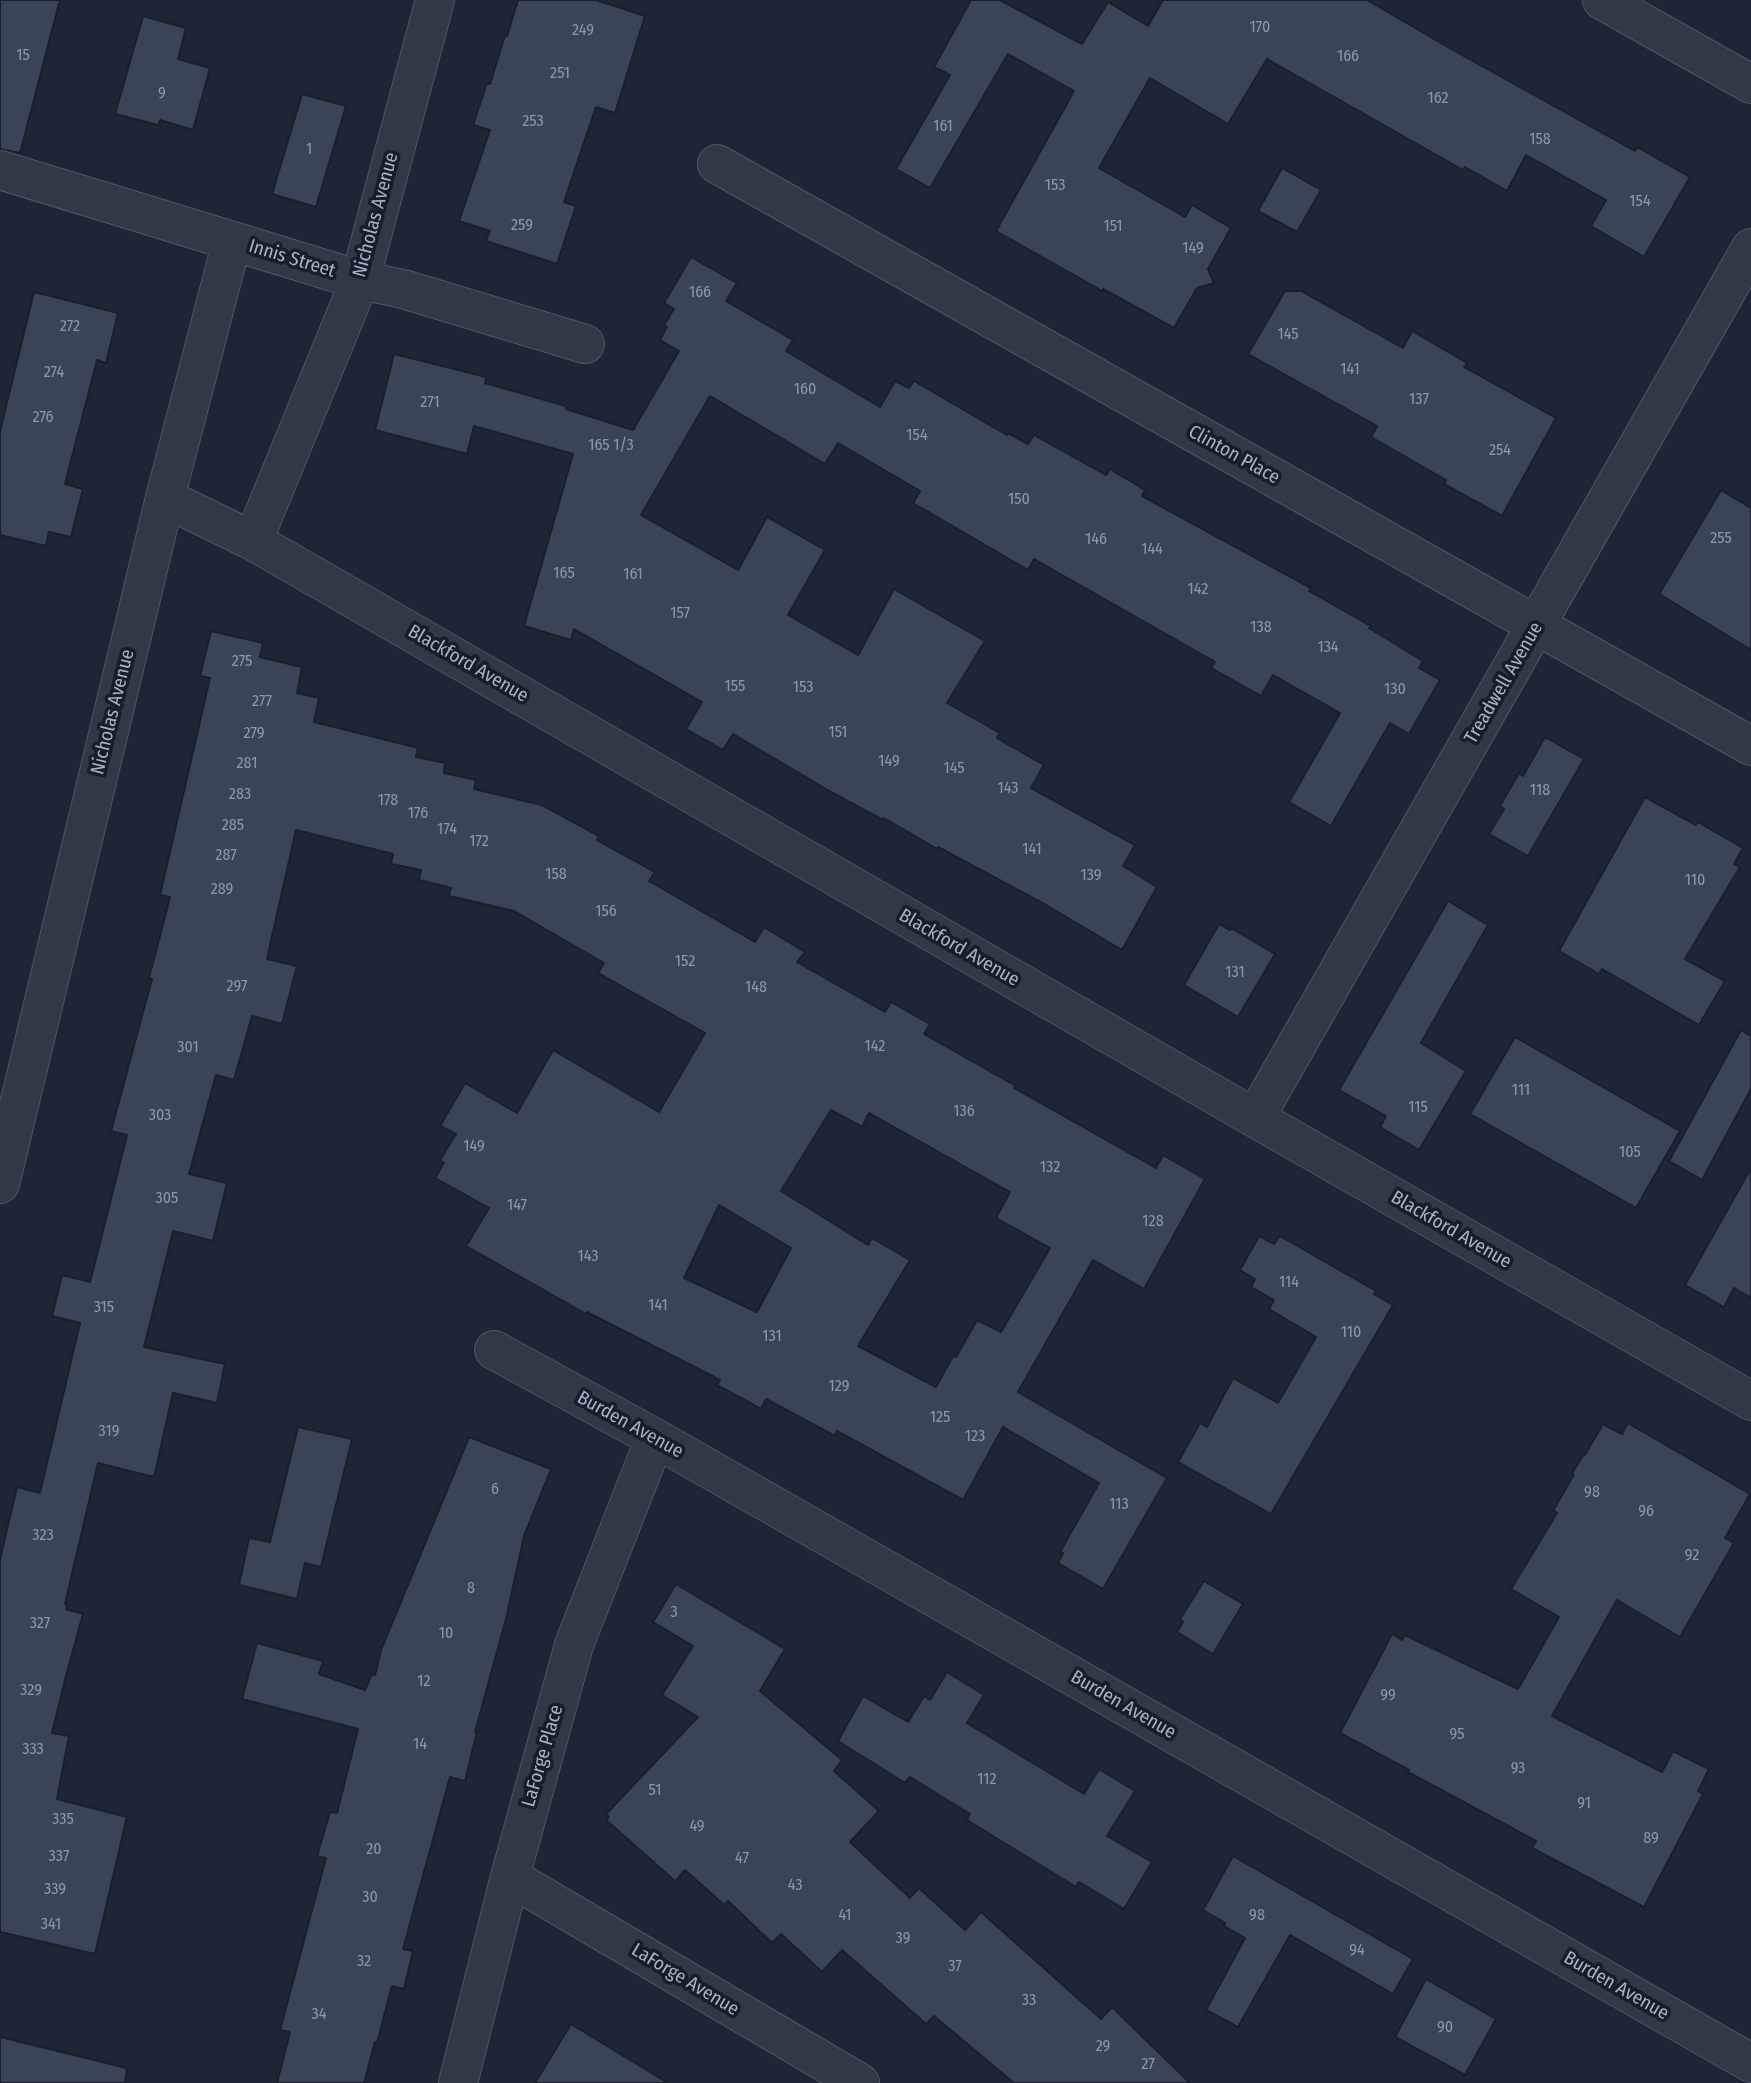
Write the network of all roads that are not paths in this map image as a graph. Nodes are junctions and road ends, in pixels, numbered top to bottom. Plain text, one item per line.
1 (435, 0) edge
2 (1602, 0) edge
3 (1751, 84) edge
4 (717, 164) dead end
5 (0, 170) edge
6 (232, 241) junction
7 (1751, 247) edge
8 (359, 280) junction
9 (585, 344) dead end
10 (165, 498) junction
11 (253, 541) junction
12 (1537, 626) junction
13 (1751, 746) edge
14 (1255, 1118) junction
15 (0, 1184) edge
16 (494, 1350) dead end
17 (1751, 1401) edge
18 (655, 1438) junction
19 (510, 1877) junction
20 (1751, 2063) edge
21 (458, 2083) edge
22 (860, 2083) edge

1 - 8 street, Nicholas Avenue
2 - 3 street
4 - 12 street, Clinton Place
5 - 6 street, Innis Street
6 - 8 street, Innis Street
6 - 10 street, Nicholas Avenue
7 - 12 street, Treadwell Avenue
8 - 9 street, Innis Street
8 - 11 street, Nicholas Avenue
10 - 11 street, Blackford Avenue
10 - 15 street, Nicholas Avenue
11 - 14 street, Blackford Avenue
12 - 13 street, Clinton Place
12 - 14 street, Treadwell Avenue
14 - 17 street, Blackford Avenue
16 - 18 street, Burden Avenue
18 - 19 street, LaForge Place
18 - 20 street, Burden Avenue
19 - 21 street, LaForge Place
19 - 22 street, LaForge Avenue

